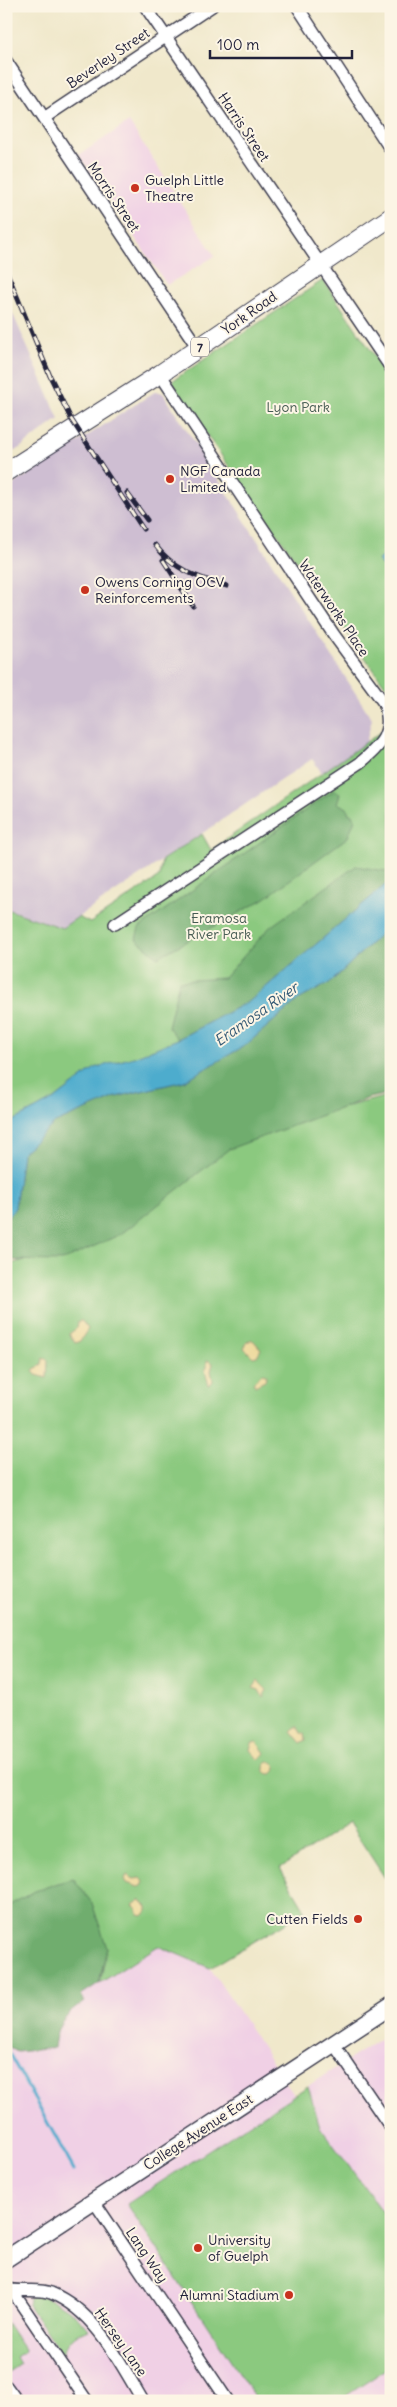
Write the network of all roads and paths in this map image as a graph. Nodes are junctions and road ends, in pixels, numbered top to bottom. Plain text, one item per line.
1 (145, 6) edge
2 (212, 6) edge
3 (297, 6) edge
4 (166, 37) junction
5 (6, 61) edge
6 (44, 118) junction
7 (391, 150) edge
8 (391, 217) edge
9 (321, 263) junction
10 (198, 348) junction
11 (391, 368) edge
12 (160, 374) junction
13 (6, 472) edge
14 (115, 924) dead end
15 (391, 2006) edge
16 (334, 2044) junction
17 (391, 2128) edge
18 (93, 2200) junction
19 (6, 2259) edge
20 (10, 2290) edge
21 (6, 2386) edge
22 (17, 2401) edge
23 (87, 2401) edge
24 (143, 2401) edge
25 (228, 2401) edge

1 - 4 street, Harris Street
2 - 4 street, Beverley Street
3 - 7 street
4 - 6 street, Beverley Street
4 - 9 street, Harris Street
5 - 6 street, Morris Street
6 - 10 street, Morris Street
8 - 9 main road, York Road / 7
9 - 10 main road, York Road / 7
9 - 11 street, Harris Street
10 - 12 main road, York Road / 7
12 - 13 main road, York Road / 7
12 - 14 street, Waterworks Place
15 - 16 main road, College Avenue East
16 - 17 street
16 - 18 main road, College Avenue East
18 - 19 main road, College Avenue East
18 - 25 street, Lang Way
20 - 23 street, Hersey Lane
20 - 24 street, Hersey Lane
21 - 22 street

